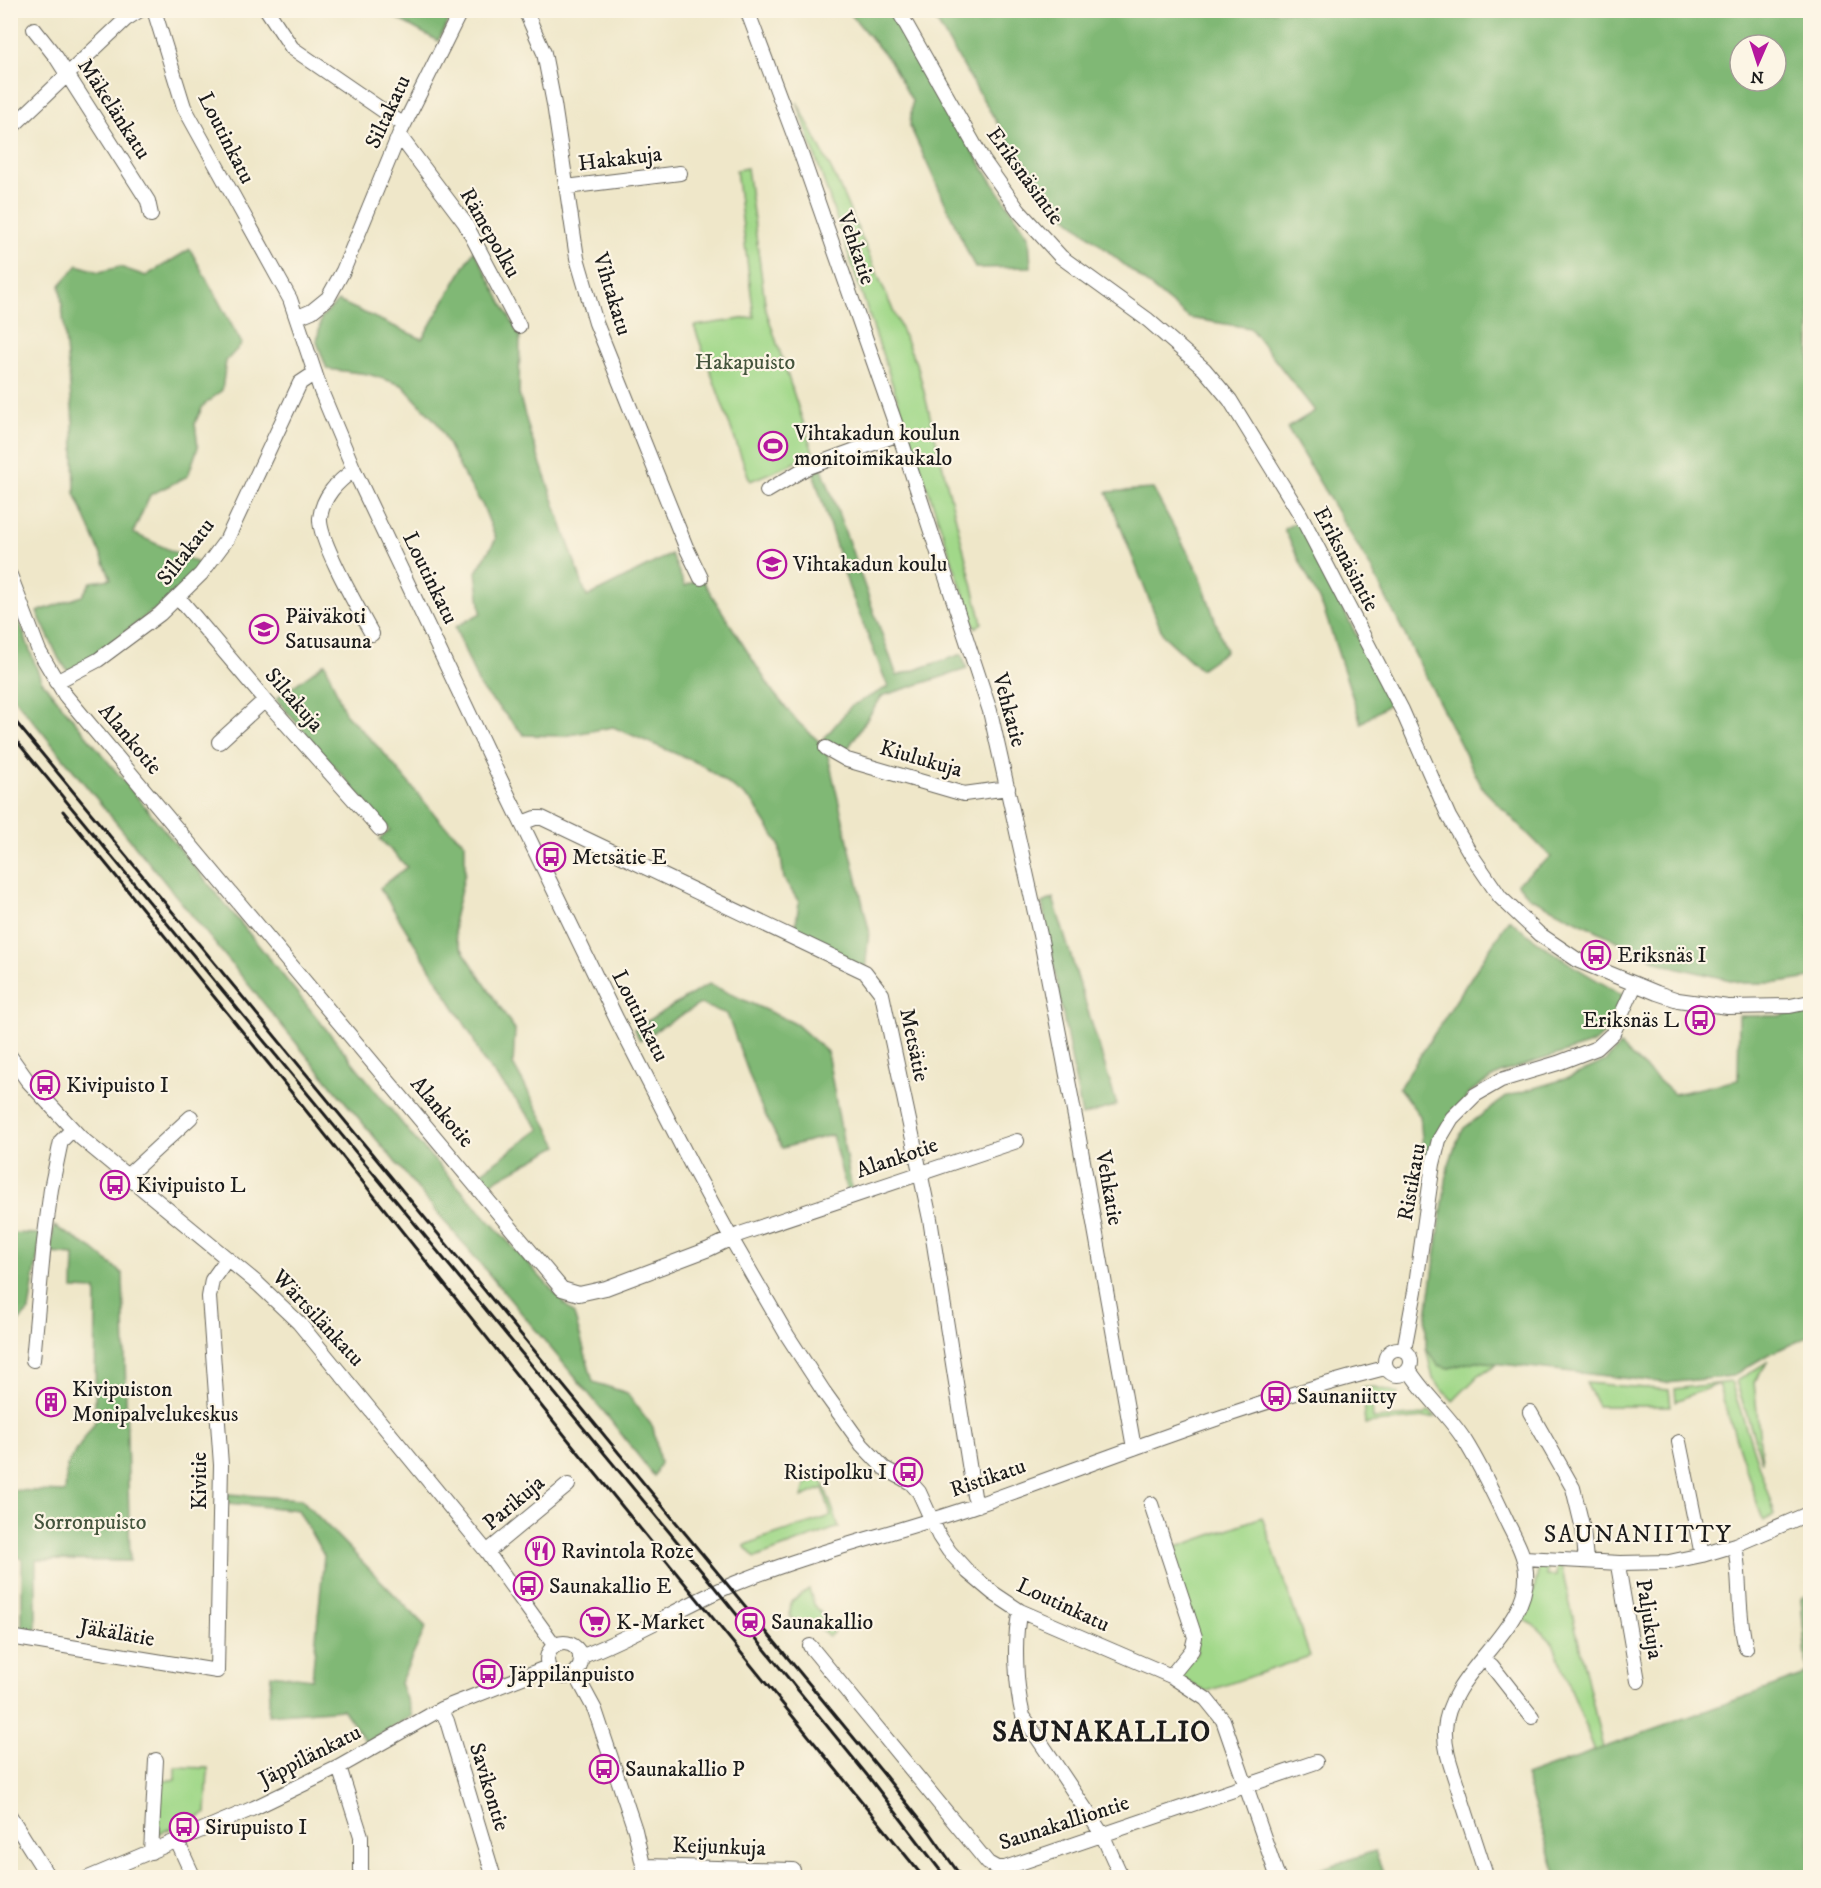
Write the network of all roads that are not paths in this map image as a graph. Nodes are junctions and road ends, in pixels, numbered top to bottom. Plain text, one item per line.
1 (140, 10) edge
2 (154, 10) edge
3 (267, 10) edge
4 (461, 10) edge
5 (525, 10) edge
6 (747, 10) edge
7 (898, 10) edge
8 (34, 29) dead end
9 (66, 74) junction
10 (10, 129) edge
11 (402, 130) junction
12 (680, 173) dead end
13 (566, 187) junction
14 (151, 215) dead end
15 (298, 317) junction
16 (519, 326) dead end
17 (315, 373) junction
18 (899, 434) junction
19 (354, 470) junction
20 (767, 491) dead end
21 (10, 574) edge
22 (701, 578) dead end
23 (178, 597) junction
24 (372, 634) dead end
25 (56, 682) junction
26 (265, 700) junction
27 (219, 742) dead end
28 (826, 748) dead end
29 (1008, 788) junction
30 (522, 823) junction
31 (380, 829) dead end
32 (1635, 986) junction
33 (1810, 1002) edge
34 (10, 1056) edge
35 (192, 1117) dead end
36 (72, 1130) junction
37 (1017, 1140) dead end
38 (919, 1172) junction
39 (127, 1176) junction
40 (731, 1238) junction
41 (227, 1260) junction
42 (1404, 1350) junction
43 (33, 1360) dead end
44 (1385, 1368) junction
45 (1409, 1370) junction
46 (1530, 1412) dead end
47 (1678, 1442) dead end
48 (1134, 1448) junction
49 (568, 1485) dead end
50 (1151, 1504) dead end
51 (978, 1505) junction
52 (1810, 1513) edge
53 (930, 1520) junction
54 (1735, 1545) junction
55 (487, 1552) junction
56 (1702, 1555) junction
57 (1524, 1558) junction
58 (1586, 1560) junction
59 (1620, 1563) junction
60 (1020, 1611) junction
61 (10, 1636) edge
62 (555, 1646) junction
63 (810, 1646) dead end
64 (1746, 1648) dead end
65 (580, 1657) junction
66 (1482, 1658) junction
67 (548, 1667) junction
68 (217, 1671) joint
69 (575, 1673) junction
70 (1171, 1676) junction
71 (1638, 1681) dead end
72 (441, 1709) junction
73 (1532, 1717) dead end
74 (156, 1760) dead end
75 (1316, 1762) dead end
76 (339, 1767) junction
77 (1246, 1786) junction
78 (10, 1816) edge
79 (1102, 1834) junction
80 (177, 1842) junction
81 (151, 1852) junction
82 (793, 1870) dead end
83 (645, 1872) edge
84 (739, 1874) edge
85 (49, 1878) edge
86 (88, 1878) edge
87 (194, 1878) edge
88 (361, 1878) edge
89 (494, 1878) edge
90 (1122, 1878) edge
91 (1278, 1878) edge
92 (1487, 1878) edge

1 - 9 street
2 - 15 street, Loutinkatu
3 - 11 street, Rämepolku
4 - 11 street, Siltakatu
5 - 13 street, Vihtakatu
6 - 18 street, Vehkatie
7 - 32 street, Eriksnäsintie
8 - 9 street, Mäkelänkatu
9 - 10 street
9 - 14 street, Mäkelänkatu
11 - 15 street, Siltakatu
11 - 16 street, Rämepolku
12 - 13 street, Hakakuja
13 - 22 street, Vihtakatu
15 - 17 street, Loutinkatu
17 - 19 street, Loutinkatu
17 - 23 street, Siltakatu
18 - 20 street
18 - 29 street, Vehkatie
19 - 24 street
19 - 30 street, Loutinkatu
21 - 25 street, Alankotie
23 - 25 street, Siltakatu
23 - 26 street, Siltakuja
25 - 40 street, Alankotie
26 - 27 street
26 - 31 street, Siltakuja
28 - 29 street, Kiulukuja
29 - 48 street, Vehkatie
30 - 38 street, Metsätie
30 - 40 street, Loutinkatu
32 - 33 street, Eriksnäsintie
32 - 42 street, Ristikatu
34 - 36 street, Wärtsilänkatu
35 - 39 street
36 - 39 street, Wärtsilänkatu
36 - 43 street
37 - 38 street, Alankotie
38 - 40 street, Alankotie
38 - 51 street, Metsätie
39 - 41 street, Wärtsilänkatu
40 - 53 street, Loutinkatu
41 - 55 street, Wärtsilänkatu
41 - 68 street, Kivitie
42 - 44 street
42 - 45 street
44 - 45 street
44 - 48 street, Ristikatu
45 - 57 street
46 - 58 street
47 - 56 street
48 - 51 street, Ristikatu
49 - 55 street, Parikuja
50 - 70 street
51 - 53 street, Ristikatu
52 - 54 street
53 - 60 street, Loutinkatu
53 - 65 street, Ristikatu
54 - 56 street
54 - 64 street
55 - 62 street, Wärtsilänkatu
56 - 59 street
57 - 58 street
57 - 66 street
58 - 59 street
59 - 71 street, Paljukuja
60 - 70 street, Loutinkatu
60 - 79 street
61 - 68 street, Jäkälätie
62 - 65 street
62 - 67 street
63 - 79 street, Saunakalliontie
65 - 69 street
66 - 73 street
66 - 92 street
67 - 69 street
67 - 72 street, Jäppilänkatu
69 - 83 street
70 - 77 street, Loutinkatu
72 - 76 street, Jäppilänkatu
72 - 89 street, Savikontie
74 - 81 street
75 - 77 street, Saunakalliontie
76 - 80 street, Jäppilänkatu
76 - 88 street
77 - 79 street, Saunakalliontie
77 - 91 street, Loutinkatu
78 - 85 street
79 - 90 street
80 - 81 street, Jäppilänkatu
80 - 87 street
81 - 86 street, Jäppilänkatu
82 - 84 street, Keijunkuja
83 - 84 street, Keijunkuja

